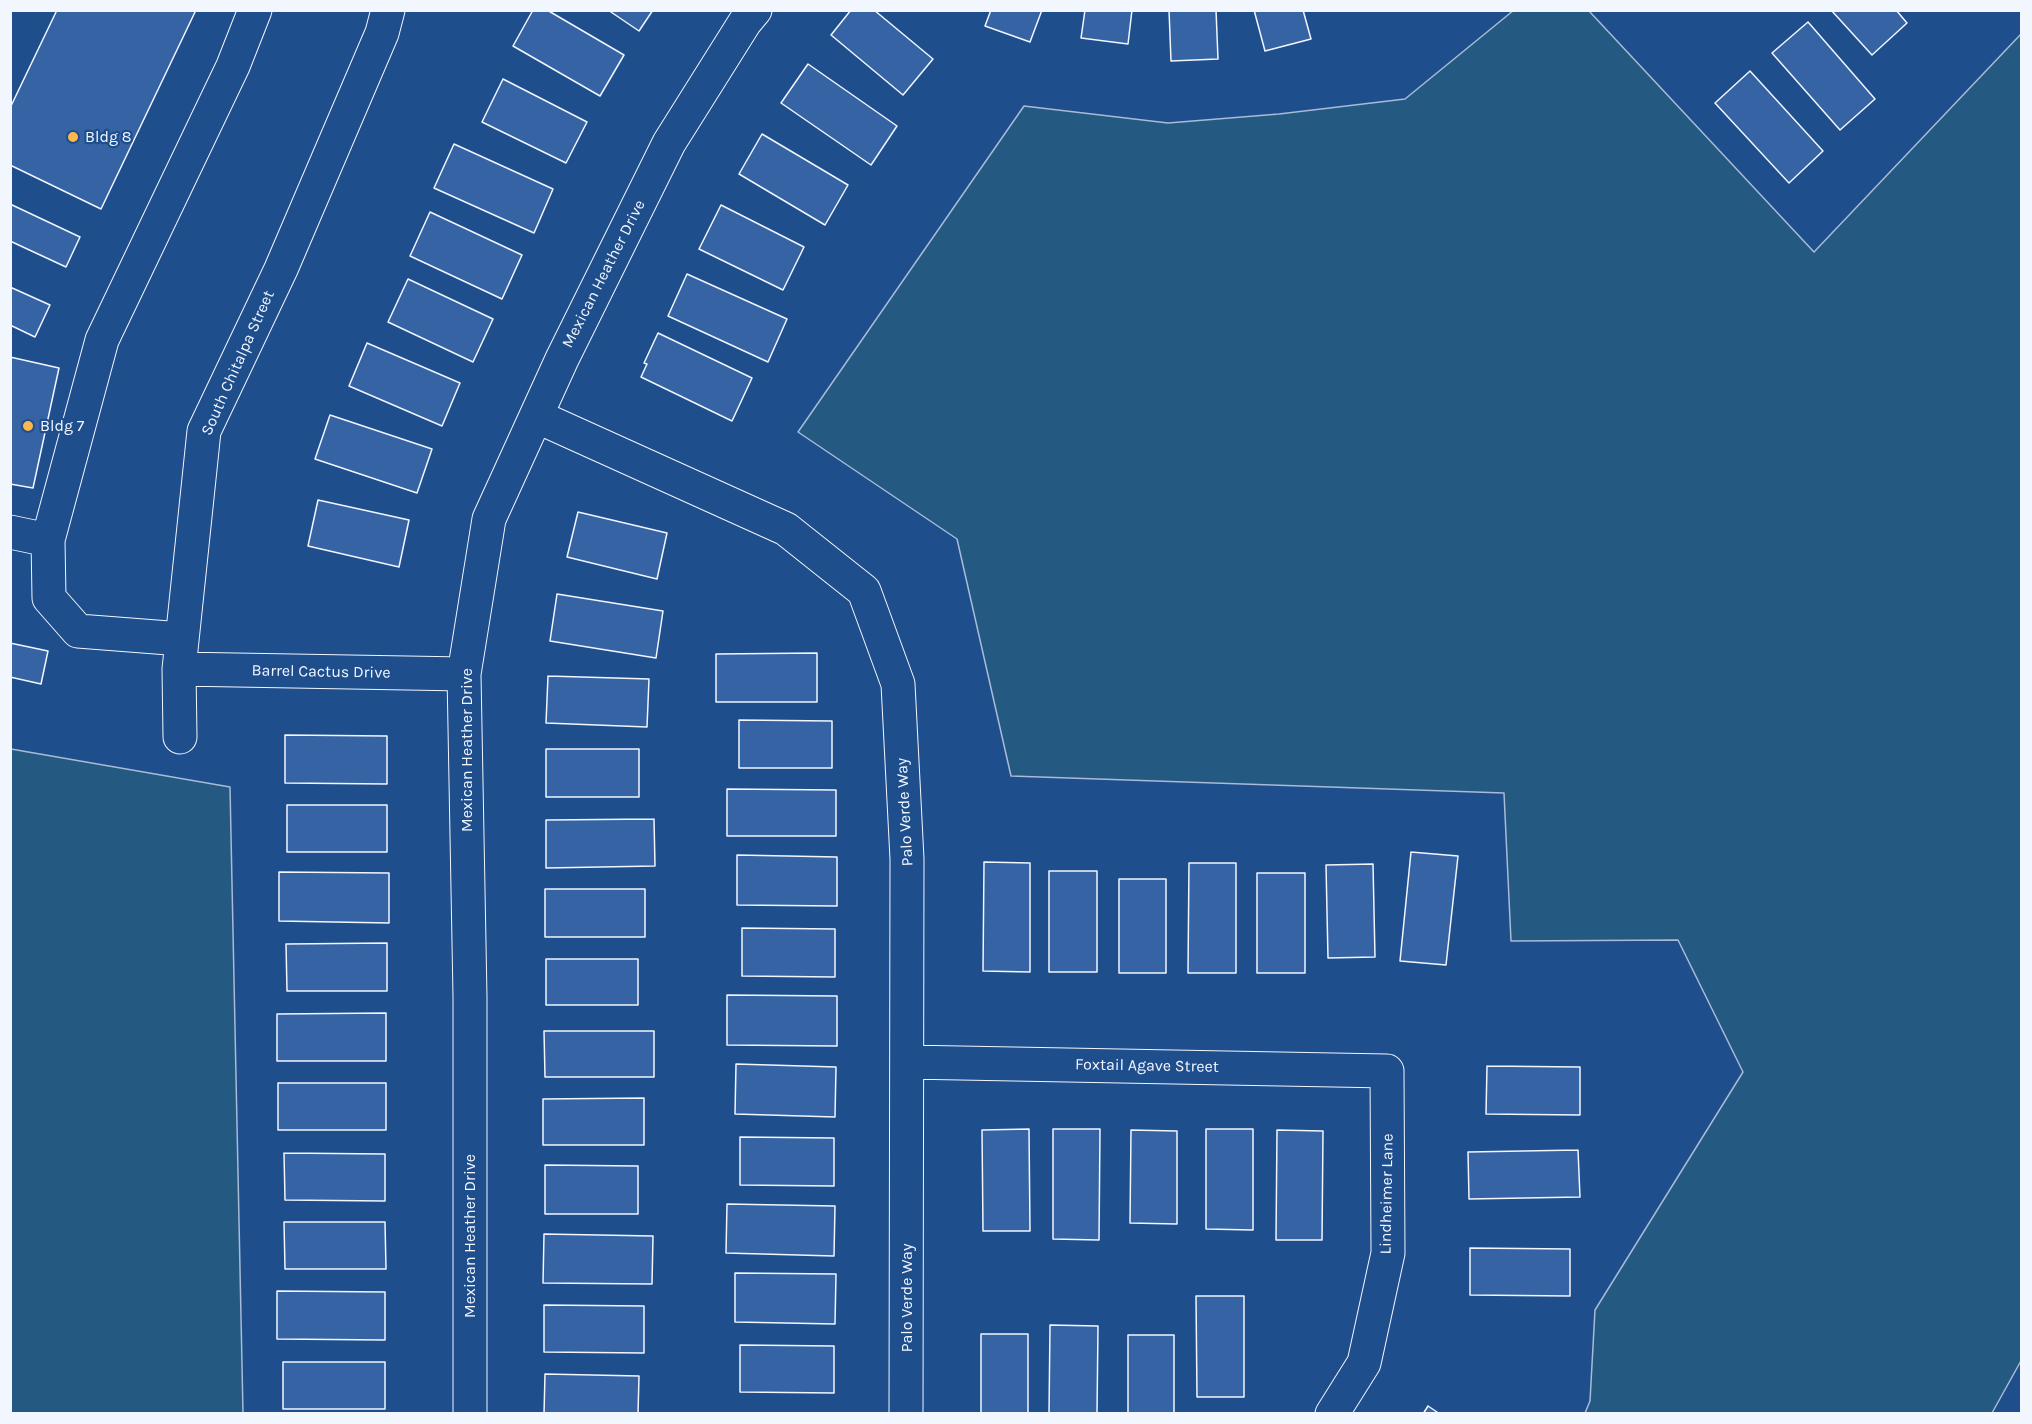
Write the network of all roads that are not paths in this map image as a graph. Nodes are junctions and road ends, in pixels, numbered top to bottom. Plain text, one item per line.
1 (255, 10) edge
2 (388, 10) edge
3 (755, 10) edge
4 (536, 416) junction
5 (10, 532) edge
6 (48, 540) junction
7 (181, 654) junction
8 (464, 674) junction
9 (180, 737) dead end
10 (907, 1062) junction
11 (1387, 1071) joint
12 (470, 1413) edge
13 (906, 1413) edge
14 (1332, 1413) edge

1 - 6 street, Barrel Cactus Drive
2 - 7 street, South Chitalpa Street
3 - 4 street, Mexican Heather Drive
4 - 8 street, Mexican Heather Drive
4 - 10 street, Palo Verde Way
5 - 6 street
6 - 7 street, Barrel Cactus Drive
7 - 8 street, Barrel Cactus Drive
7 - 9 street, South Chitalpa Street
8 - 12 street, Mexican Heather Drive
10 - 11 street, Foxtail Agave Street
10 - 13 street, Palo Verde Way
11 - 14 street, Lindheimer Lane

